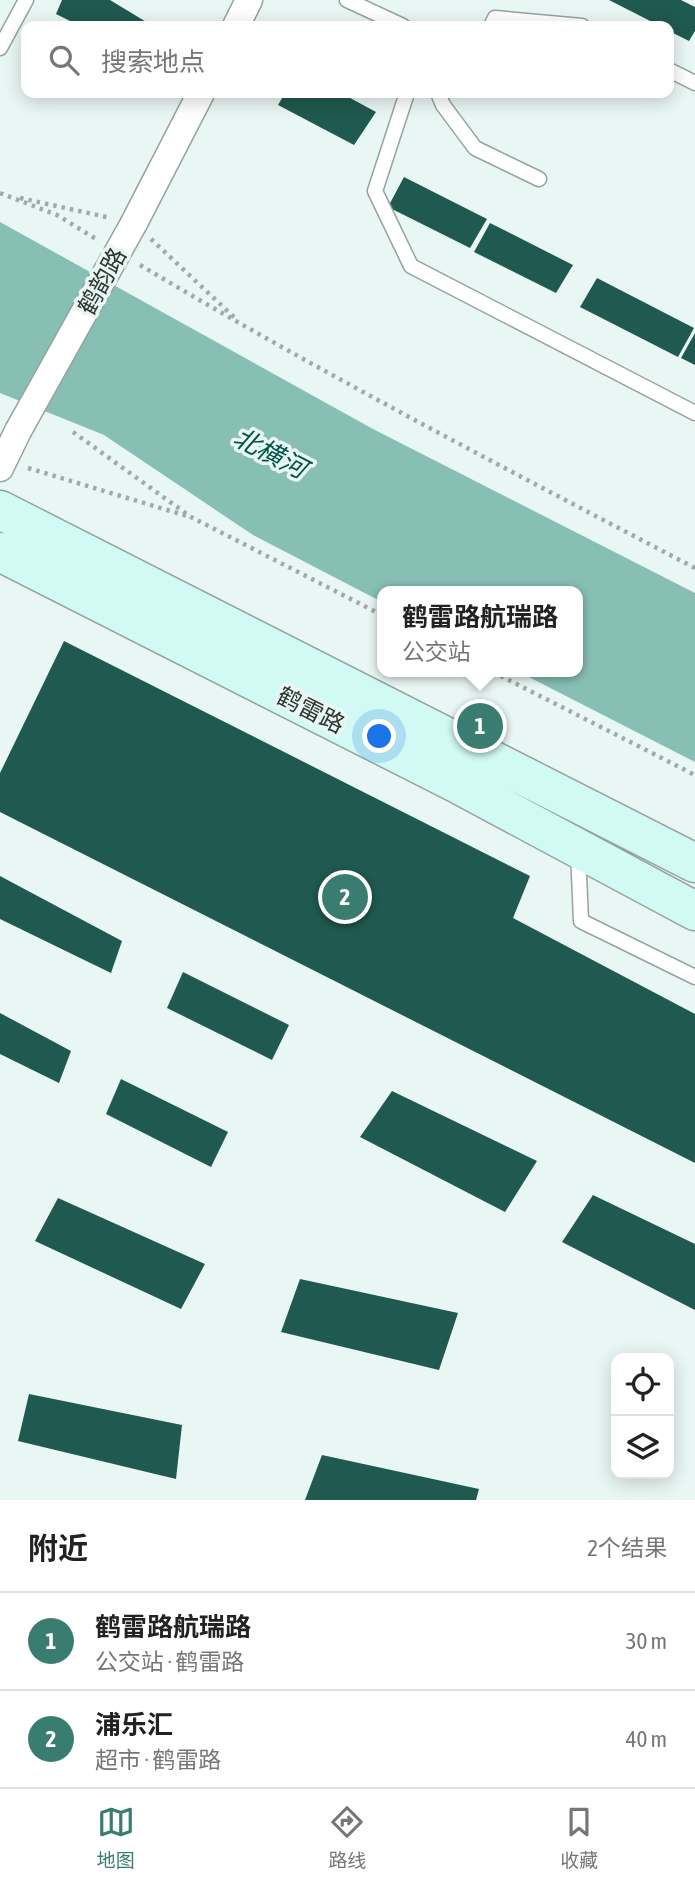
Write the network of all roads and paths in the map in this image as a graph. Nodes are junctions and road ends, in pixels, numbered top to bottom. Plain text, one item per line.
1 (26, 0) edge
2 (249, 0) edge
3 (347, 0) edge
4 (238, 21) edge
5 (393, 21) edge
6 (494, 21) edge
7 (528, 21) edge
8 (0, 48) edge
9 (674, 72) edge
10 (695, 83) edge
11 (198, 98) edge
12 (405, 98) edge
13 (440, 98) edge
14 (539, 179) dead end
15 (2, 194) edge
16 (134, 223) junction
17 (103, 243) dead end
18 (138, 263) dead end
19 (242, 324) junction
20 (695, 413) edge
21 (73, 432) dead end
22 (2, 464) edge
23 (0, 510) edge
24 (191, 517) junction
25 (0, 552) edge
26 (695, 568) edge
27 (377, 612) edge
28 (503, 677) edge
29 (695, 775) edge
30 (578, 850) junction
31 (695, 863) edge
32 (695, 911) edge
33 (695, 977) edge

1 - 8 lane
2 - 4 street
3 - 5 lane
6 - 7 lane
9 - 10 lane
11 - 16 street, 鹤韵路
12 - 20 lane
13 - 14 lane
15 - 16 path
15 - 17 path
16 - 19 path
16 - 22 street, 鹤韵路, bridge
18 - 19 path
19 - 26 path
21 - 24 path
22 - 24 path
23 - 31 street
24 - 27 path
25 - 30 street, 鹤雷路
28 - 29 path
30 - 32 street, 鹤雷路
30 - 33 lane

